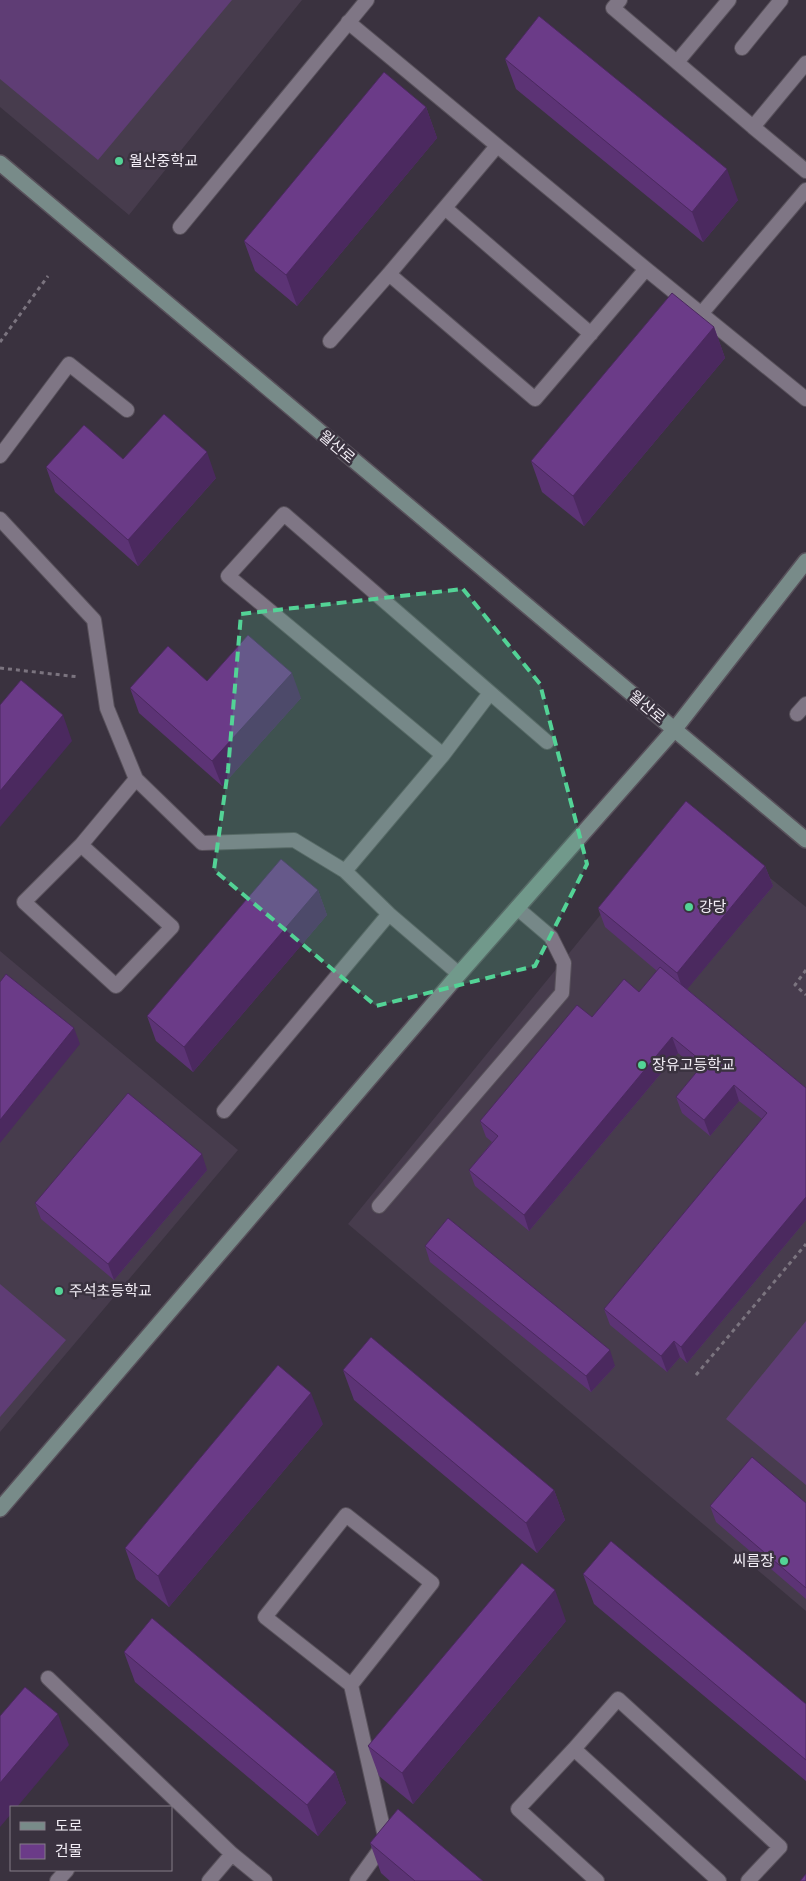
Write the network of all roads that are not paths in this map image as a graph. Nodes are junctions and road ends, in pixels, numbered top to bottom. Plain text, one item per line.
1 (367, 0) edge
2 (620, 0) edge
3 (729, 0) edge
4 (781, 0) edge
5 (348, 22) junction
6 (742, 48) dead end
7 (677, 62) junction
8 (806, 63) edge
9 (753, 127) junction
10 (497, 146) junction
11 (0, 163) edge
12 (806, 171) edge
13 (806, 190) edge
14 (445, 208) junction
15 (180, 227) dead end
16 (646, 269) junction
17 (389, 274) junction
18 (701, 314) junction
19 (591, 334) junction
20 (330, 341) dead end
21 (806, 399) edge
22 (127, 410) dead end
23 (0, 456) edge
24 (0, 519) edge
25 (806, 561) edge
26 (490, 693) junction
27 (674, 730) junction
28 (547, 742) dead end
29 (443, 755) junction
30 (136, 779) junction
31 (806, 840) edge
32 (81, 845) junction
33 (345, 871) junction
34 (517, 908) junction
35 (389, 914) junction
36 (459, 974) junction
37 (224, 1111) dead end
38 (379, 1206) dead end
39 (0, 1509) edge
40 (48, 1678) dead end
41 (352, 1685) junction
42 (574, 1749) junction
43 (232, 1854) junction
44 (66, 1871) edge
45 (57, 1881) edge
46 (209, 1881) edge
47 (265, 1881) edge
48 (357, 1881) edge
49 (597, 1881) edge
50 (719, 1881) edge
51 (748, 1881) edge

1 - 5 lane
2 - 7 lane
3 - 7 lane
4 - 6 lane
5 - 10 lane
5 - 15 lane
7 - 9 lane
8 - 9 lane
9 - 12 lane
10 - 14 lane
10 - 16 lane
11 - 27 street, 월산로
13 - 18 lane
14 - 17 lane
14 - 19 lane
16 - 18 lane
16 - 19 lane
17 - 19 lane
17 - 20 lane
18 - 21 lane
22 - 23 lane
24 - 30 lane
25 - 27 street, 월산로
26 - 28 lane
26 - 29 lane
26 - 29 lane
27 - 31 street, 월산로
27 - 34 street
29 - 33 lane
30 - 32 lane
30 - 33 lane
32 - 32 lane
33 - 35 lane
34 - 36 street
34 - 38 lane
35 - 36 lane
35 - 37 lane
36 - 39 street
40 - 43 lane
41 - 41 lane
41 - 48 lane
42 - 49 lane
42 - 50 lane
42 - 51 lane
43 - 46 lane
43 - 47 lane
44 - 45 lane

